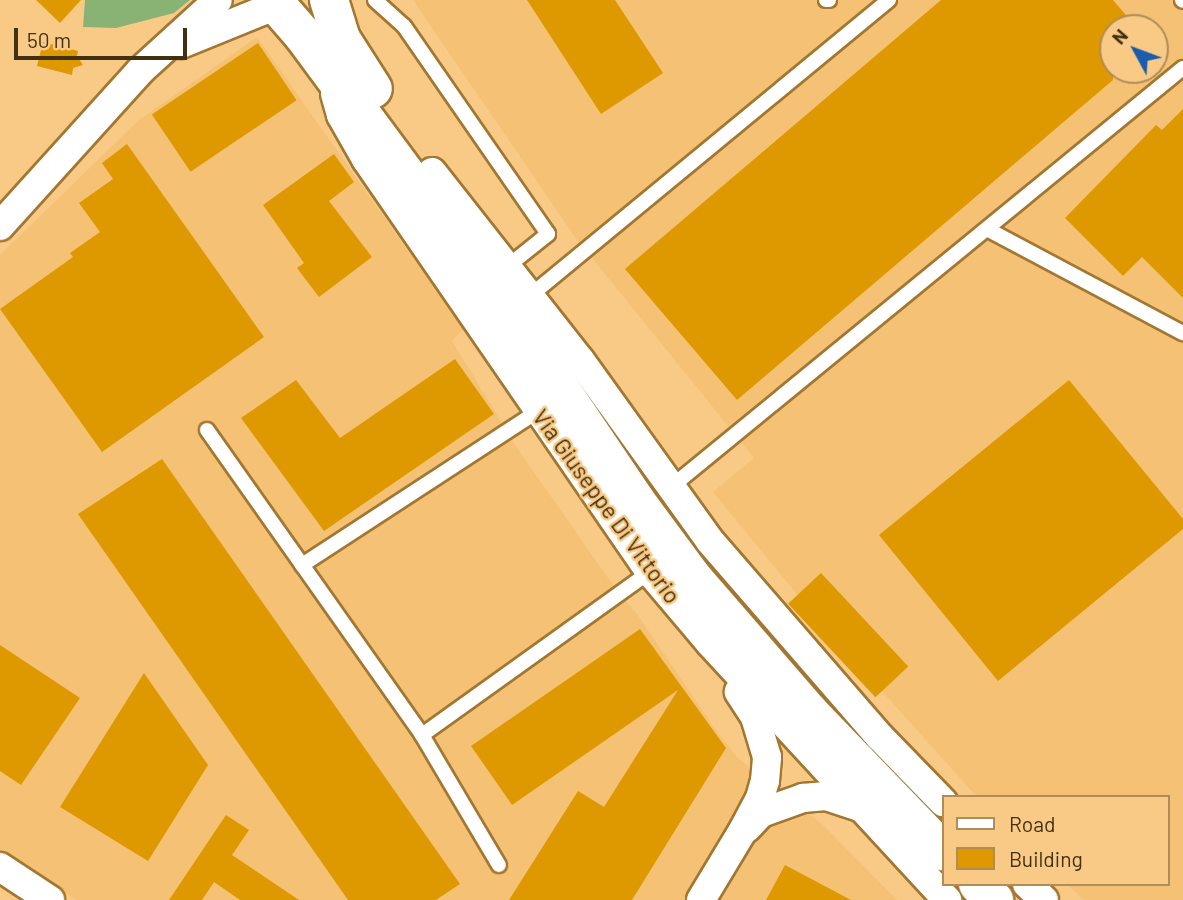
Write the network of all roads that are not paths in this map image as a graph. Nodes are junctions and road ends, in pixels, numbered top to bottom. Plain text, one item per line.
1 (218, 0) edge
2 (330, 0) edge
3 (375, 0) edge
4 (889, 0) edge
5 (284, 2) edge
6 (154, 57) junction
7 (327, 68) junction
8 (1183, 68) edge
9 (432, 172) junction
10 (0, 226) edge
11 (987, 229) junction
12 (508, 266) junction
13 (522, 306) junction
14 (1183, 333) edge
15 (538, 411) junction
16 (207, 430) dead end
17 (671, 487) junction
18 (302, 565) junction
19 (650, 572) junction
20 (710, 643) junction
21 (422, 734) junction
22 (942, 801) edge
23 (859, 807) junction
24 (743, 832) junction
25 (942, 850) edge
26 (499, 865) dead end
27 (0, 867) edge
28 (980, 886) edge
29 (1029, 886) edge
30 (50, 900) edge
31 (701, 900) edge
32 (947, 900) edge
33 (994, 900) edge
34 (1044, 900) edge

1 - 6 street
2 - 9 main road, Via Giuseppe Di Vittorio
3 - 12 lane
4 - 13 lane
5 - 6 street
5 - 7 main road, Via Giuseppe Di Vittorio
6 - 10 street
7 - 13 main road, Via Giuseppe Di Vittorio
7 - 15 street, Via Giuseppe Di Vittorio
8 - 11 lane
9 - 12 street, Via Giuseppe Di Vittorio
9 - 13 main road, Via Giuseppe Di Vittorio
11 - 14 lane
11 - 17 lane
12 - 13 street, Via Giuseppe Di Vittorio
13 - 17 street, Via Giuseppe Di Vittorio
13 - 25 main road, Via Giuseppe Di Vittorio
15 - 18 lane
15 - 19 street, Via Giuseppe Di Vittorio
16 - 18 lane
17 - 22 street, Via Giuseppe Di Vittorio
18 - 21 lane
19 - 20 street, Via Giuseppe Di Vittorio
19 - 21 lane
20 - 23 street, Via Giuseppe Di Vittorio
20 - 24 street
21 - 26 lane
23 - 24 street
23 - 32 street, Via Giuseppe Di Vittorio
24 - 31 street
27 - 30 street
28 - 33 main road
29 - 34 street

